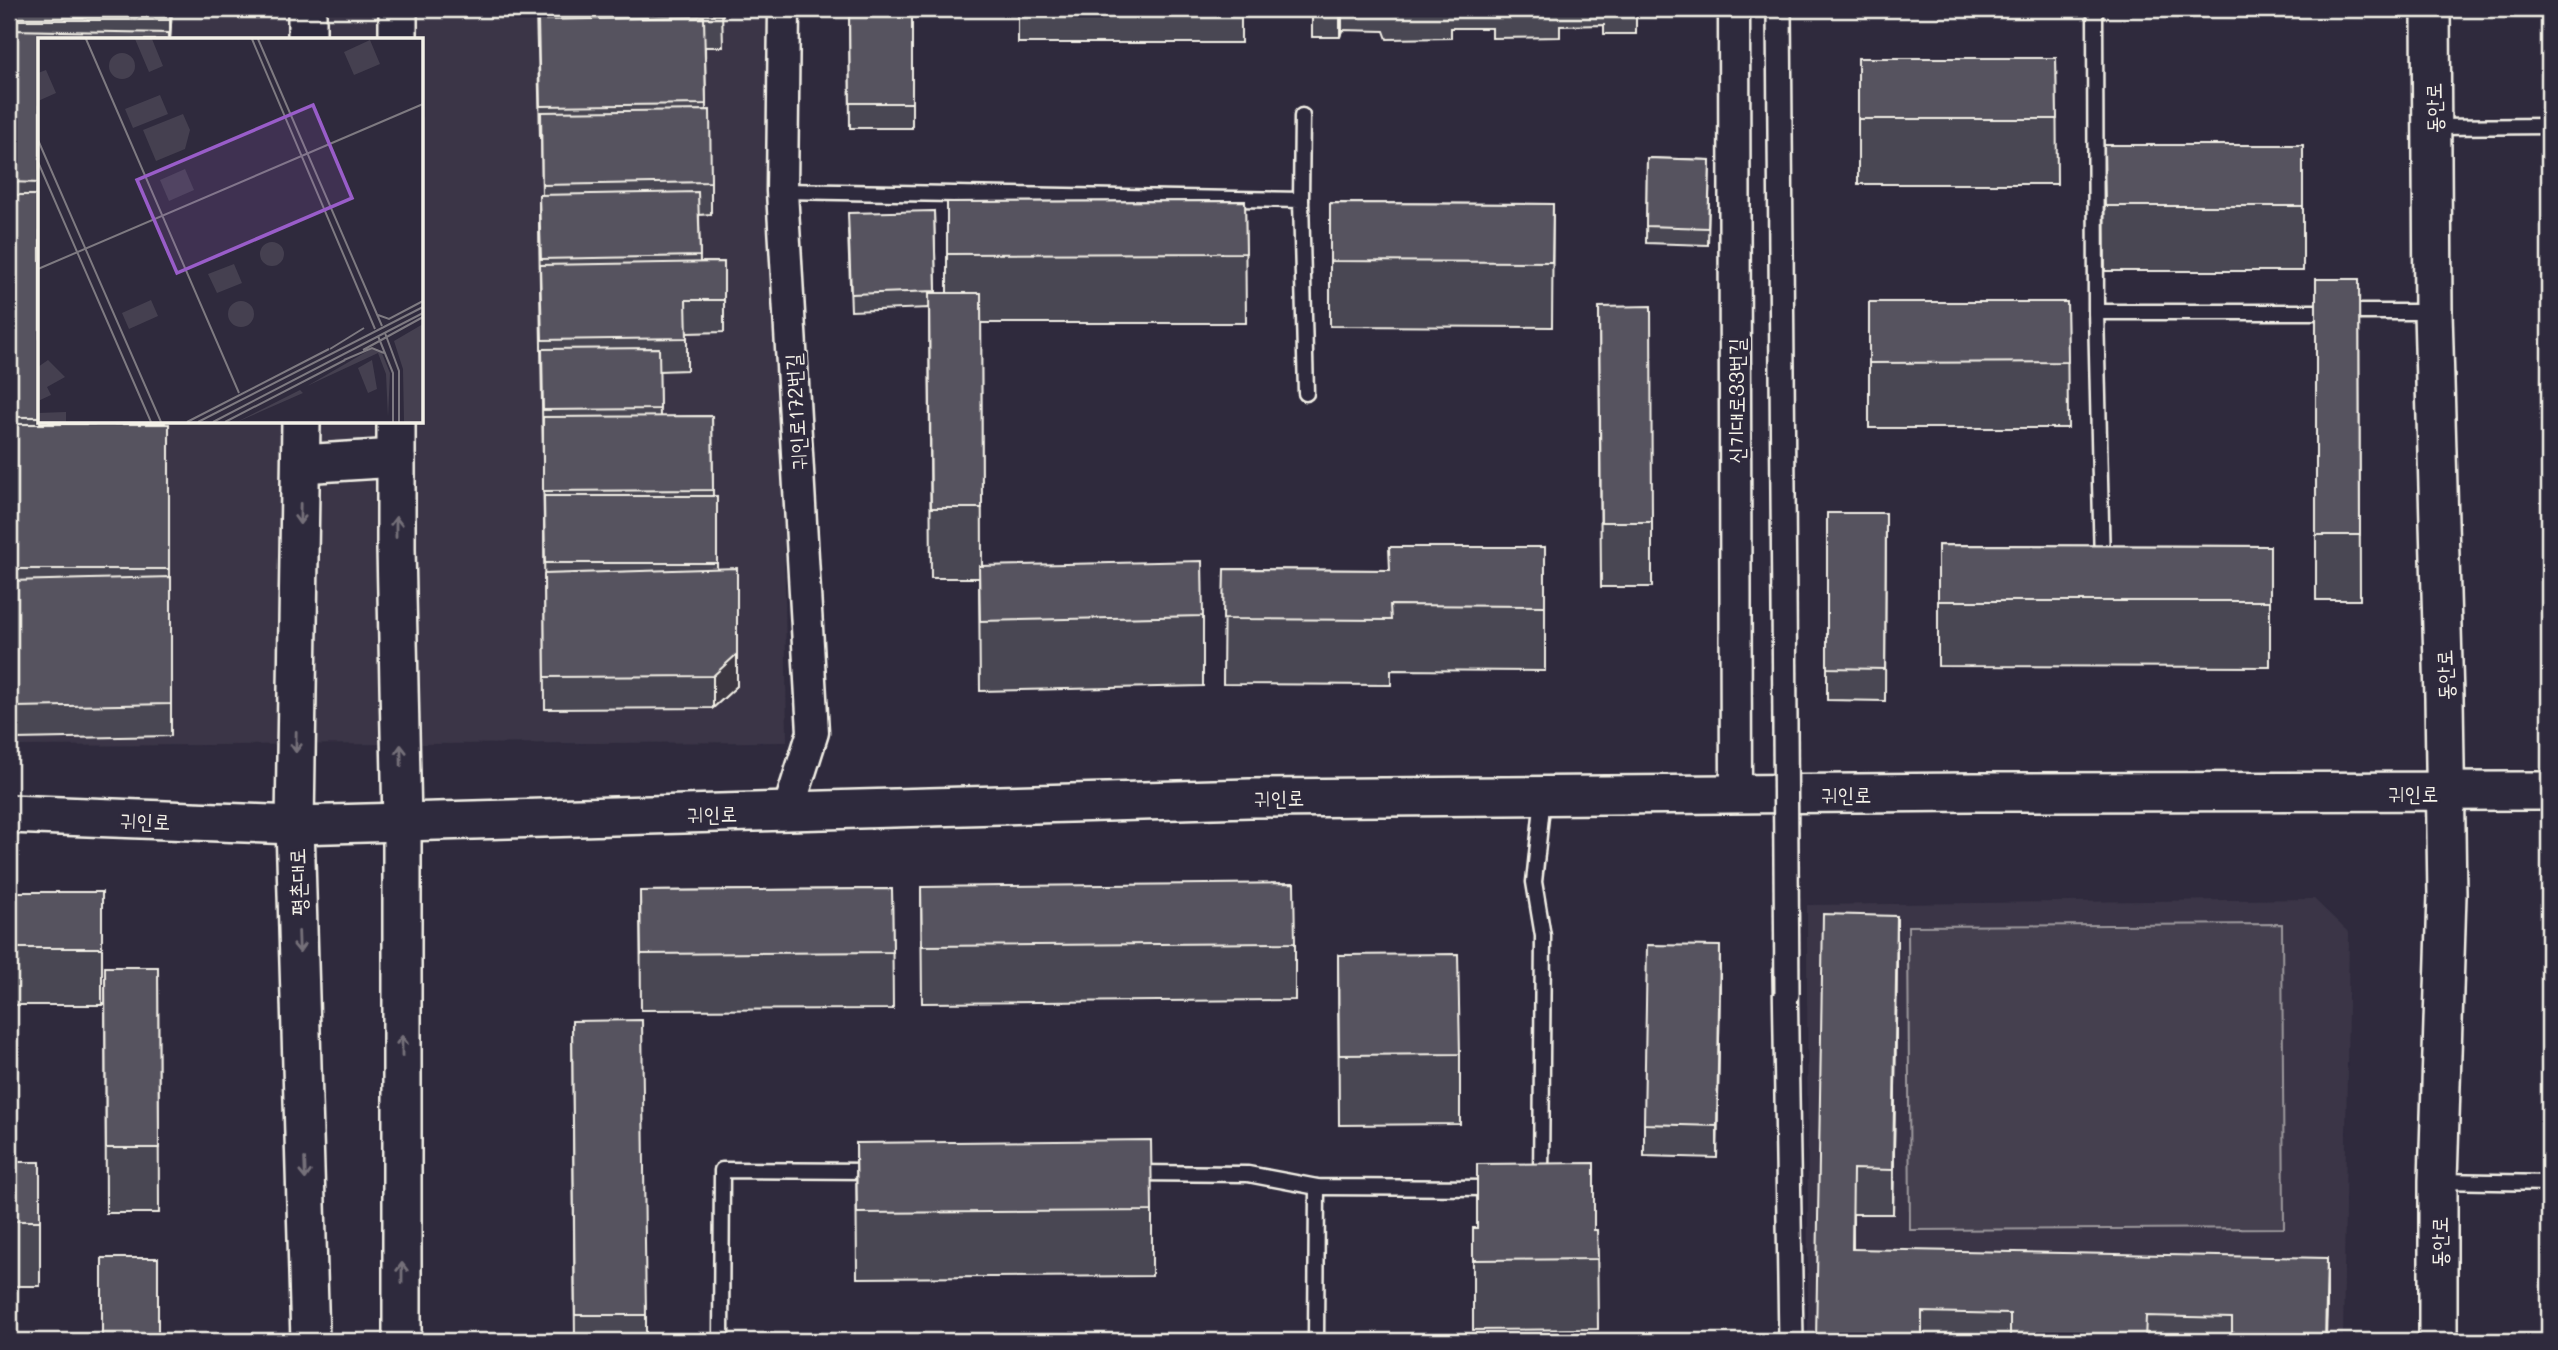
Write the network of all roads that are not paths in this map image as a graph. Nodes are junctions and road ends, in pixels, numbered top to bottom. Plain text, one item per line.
1 (307, 9) edge
2 (398, 9) edge
3 (784, 9) edge
4 (1734, 9) edge
5 (1779, 9) edge
6 (2095, 9) edge
7 (2431, 9) edge
8 (307, 38) edge
9 (398, 38) edge
10 (1302, 116) dead end
11 (2549, 126) edge
12 (2434, 127) junction
13 (782, 191) junction
14 (1301, 200) junction
15 (2096, 312) junction
16 (2433, 312) junction
17 (1306, 393) dead end
18 (301, 424) edge
19 (397, 424) edge
20 (396, 458) junction
21 (300, 464) junction
22 (2102, 569) edge
23 (1784, 591) junction
24 (1784, 722) dead end
25 (2549, 791) edge
26 (2446, 792) junction
27 (1736, 793) junction
28 (1543, 795) junction
29 (788, 811) junction
30 (9, 814) edge
31 (402, 823) junction
32 (295, 825) junction
33 (1777, 880) dead end
34 (1787, 994) junction
35 (886, 1171) edge
36 (1113, 1173) edge
37 (2438, 1181) junction
38 (2549, 1183) edge
39 (1317, 1187) junction
40 (310, 1341) edge
41 (402, 1341) edge
42 (721, 1341) edge
43 (1316, 1341) edge
44 (1791, 1341) edge
45 (2438, 1341) edge

1 - 8 street
2 - 9 street
3 - 13 street, 귀인로172번길
4 - 27 street, 신기대로33번길
5 - 23 street
6 - 15 lane
7 - 12 street, 동안로
10 - 14 lane
11 - 12 lane
12 - 16 street, 동안로
13 - 14 lane
13 - 29 street, 귀인로172번길
14 - 17 lane
15 - 16 lane
15 - 22 lane
16 - 26 street, 동안로
18 - 21 street, 평촌대로
19 - 20 street
20 - 21 street
31 -> 20 street
21 -> 32 street, 평촌대로
23 - 24 street
23 - 34 street, bridge
25 - 26 street, 귀인로
26 - 27 street, 귀인로
26 - 37 street, 동안로
27 - 28 street, 귀인로
28 - 29 street, 귀인로
28 - 39 lane
29 - 31 street, 귀인로
30 - 32 street, 귀인로
31 - 32 street, 귀인로
41 -> 31 street
32 -> 40 street, 평촌대로
33 - 34 street
34 - 44 street
35 - 42 lane
36 - 39 lane
37 - 38 lane
37 - 45 street, 동안로
39 - 43 lane

